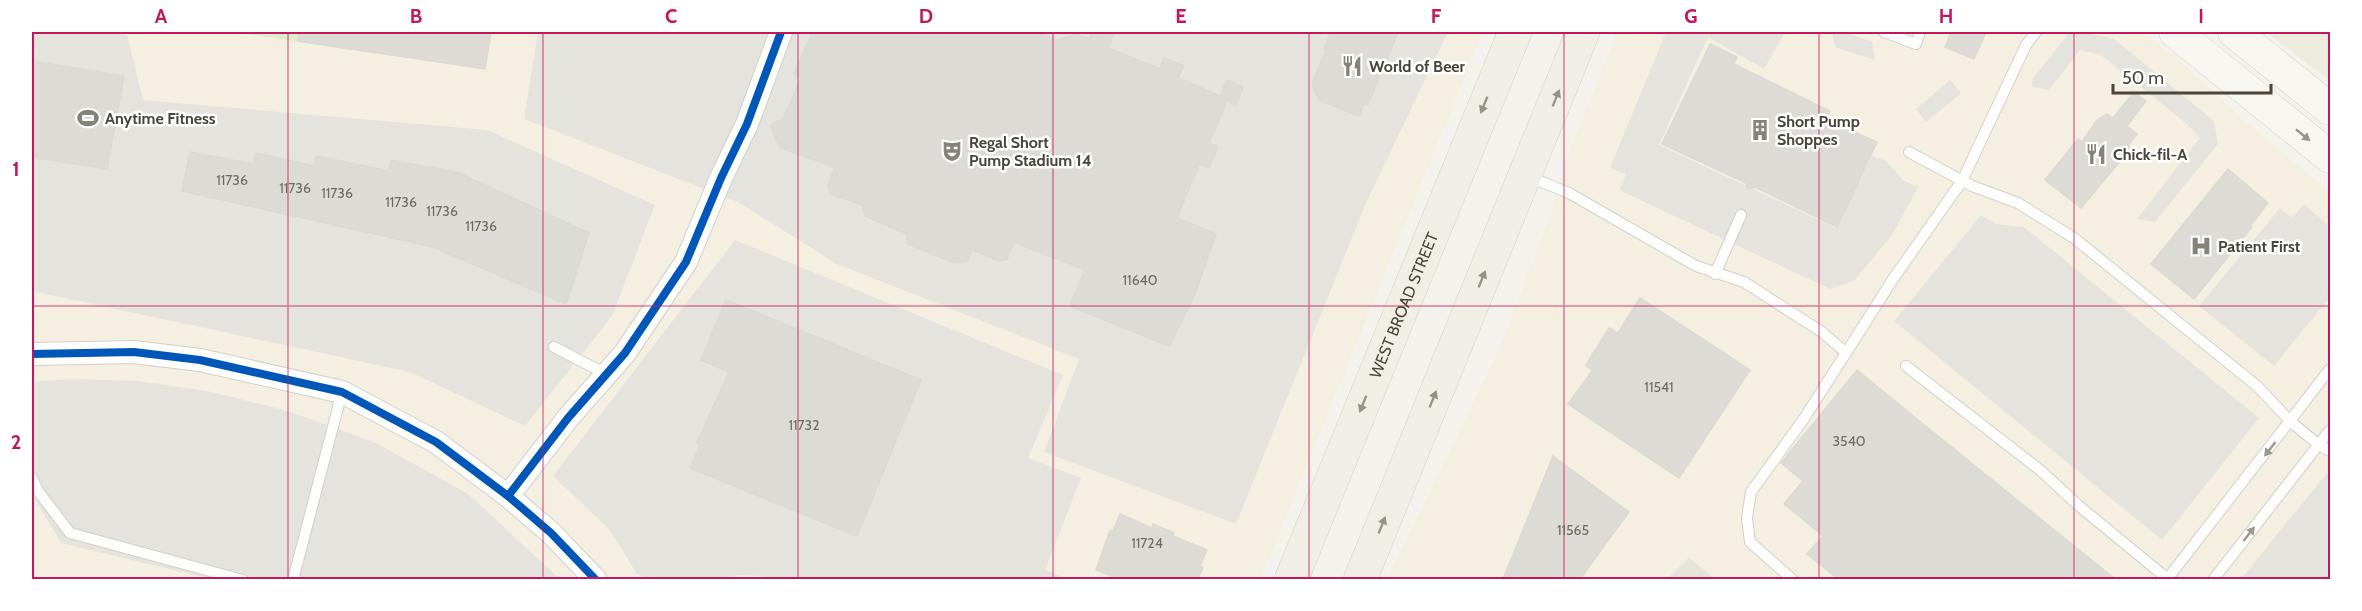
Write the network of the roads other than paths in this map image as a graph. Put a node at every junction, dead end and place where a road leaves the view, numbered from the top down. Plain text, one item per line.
1 (781, 32) edge
2 (1515, 32) edge
3 (1583, 32) edge
4 (1884, 32) edge
5 (1920, 32) edge
6 (2036, 32) edge
7 (2175, 32) edge
8 (2234, 32) edge
9 (2331, 109) edge
10 (1909, 152) dead end
11 (2331, 157) edge
12 (1524, 175) junction
13 (1962, 181) junction
14 (1741, 215) dead end
15 (1715, 274) junction
16 (554, 347) dead end
17 (1846, 353) junction
18 (32, 354) edge
19 (1906, 366) dead end
20 (2331, 369) edge
21 (606, 374) junction
22 (342, 392) junction
23 (2291, 422) junction
24 (2331, 429) edge
25 (2319, 445) junction
26 (2331, 451) edge
27 (32, 478) edge
28 (508, 496) junction
29 (243, 579) edge
30 (293, 579) edge
31 (596, 579) edge
32 (1291, 579) edge
33 (1360, 579) edge
34 (1793, 579) edge
35 (2169, 579) edge
36 (2213, 579) edge

1 - 21 street
2 -> 32 main road, WEST BROAD STREET
12 -> 3 main road
4 - 5 lane
6 - 13 lane
7 -> 11 main road
8 - 9 main road
10 - 13 lane
12 - 15 lane
33 -> 12 main road
13 - 17 lane
13 - 23 lane
14 - 15 lane
15 - 17 lane
16 - 21 lane
17 - 34 lane
18 - 22 street
19 - 35 lane
20 - 23 lane
21 - 28 street
22 - 28 street
22 - 30 lane
23 - 25 lane
23 -> 35 lane
24 - 25 lane
25 - 26 lane
36 -> 25 lane
27 - 29 lane
28 - 31 street

